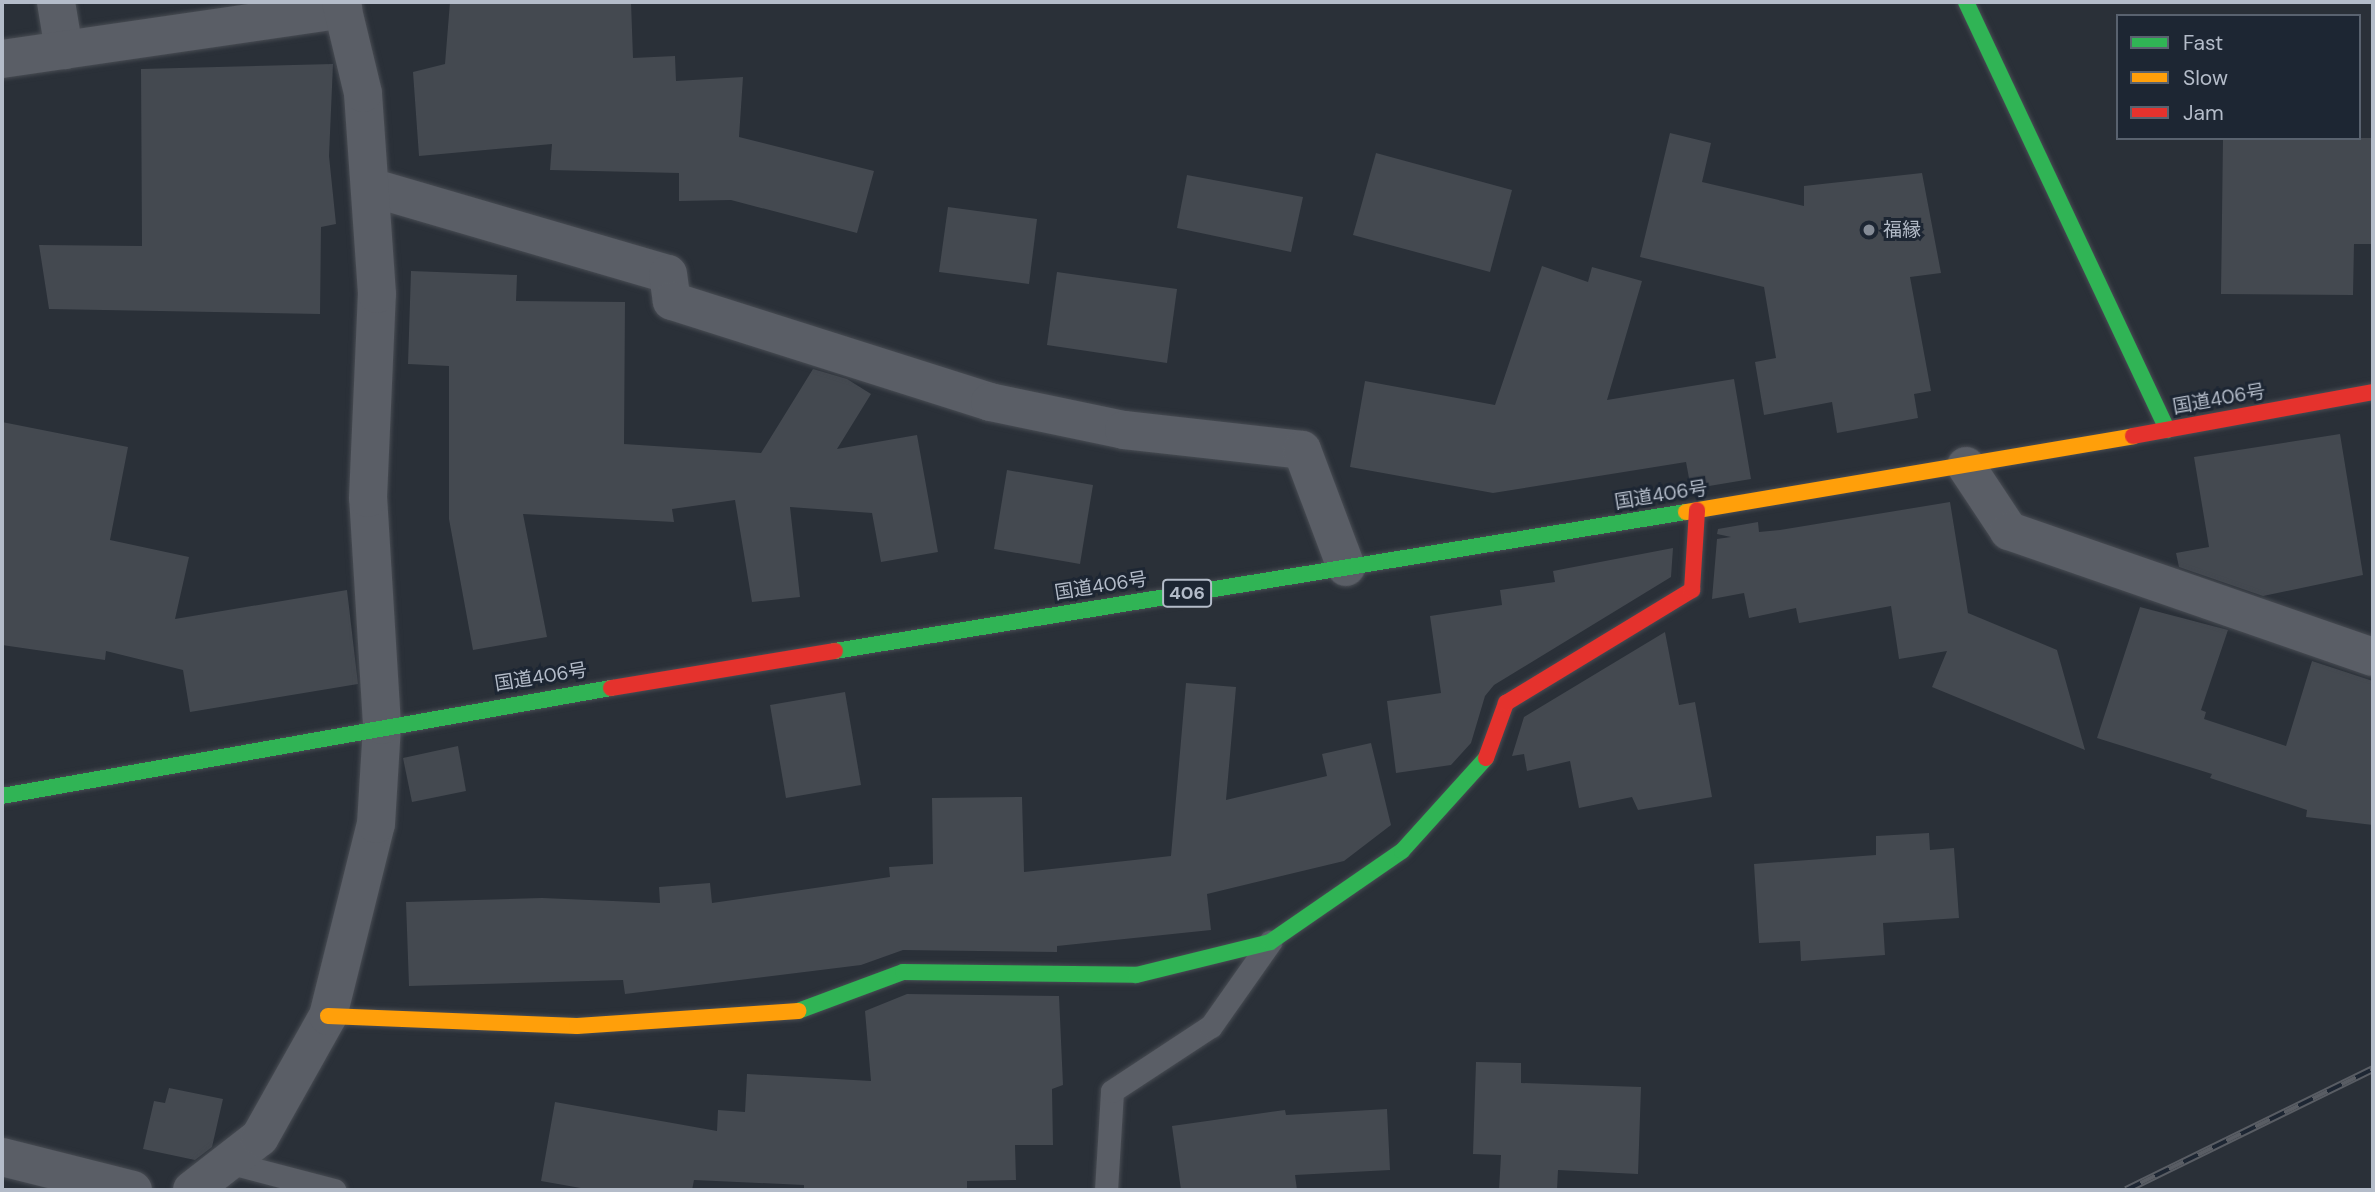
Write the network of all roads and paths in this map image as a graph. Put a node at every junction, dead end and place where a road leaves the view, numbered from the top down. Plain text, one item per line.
1 (56, 2) edge
2 (1966, 2) edge
3 (342, 5) edge
4 (64, 50) junction
5 (2, 59) edge
6 (370, 187) junction
7 (2373, 392) edge
8 (2167, 430) junction
9 (1966, 466) junction
10 (1697, 510) junction
11 (1346, 567) junction
12 (2373, 657) edge
13 (382, 725) junction
14 (2, 796) edge
15 (1270, 942) junction
16 (328, 1016) junction
17 (2, 1157) edge
18 (227, 1163) junction
19 (133, 1190) edge
20 (192, 1190) edge
21 (334, 1190) edge
22 (1106, 1190) edge

1 - 4 street
2 - 8 main road
3 - 4 street
3 - 6 street
4 - 5 street
6 - 11 street
6 - 13 street
7 - 8 main road, 国道406号 / 406
8 - 9 main road, 国道406号 / 406
9 - 10 main road, 国道406号 / 406
9 - 12 street
10 - 11 main road, 国道406号 / 406
10 - 15 main road
11 - 13 main road, 国道406号 / 406
13 - 14 main road, 国道406号 / 406
13 - 16 street
15 - 16 main road
15 - 22 lane
16 - 18 street
17 - 19 street
18 - 20 street
18 - 21 lane

